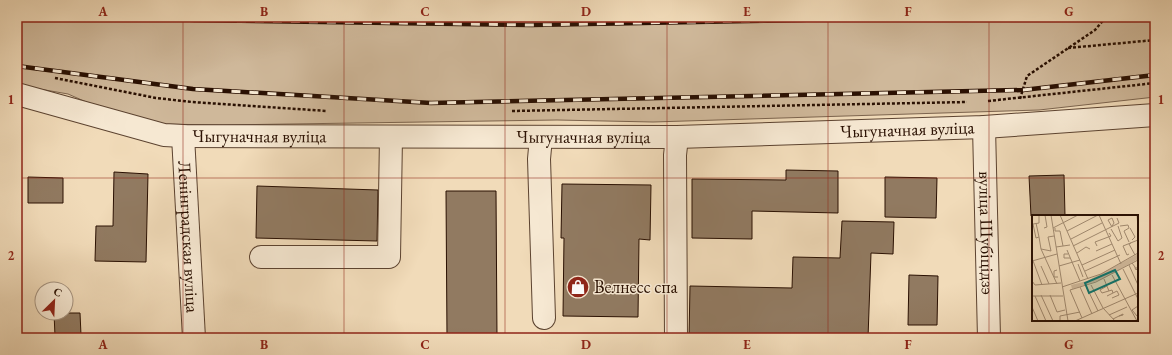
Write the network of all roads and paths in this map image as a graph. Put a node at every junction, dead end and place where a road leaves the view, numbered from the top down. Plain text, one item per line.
1 (1106, 17) edge
2 (1155, 40) edge
3 (1068, 48) junction
4 (48, 77) dead end
5 (1155, 83) edge
6 (17, 94) edge
7 (1020, 98) junction
8 (984, 101) dead end
9 (968, 102) dead end
10 (335, 111) dead end
11 (509, 111) dead end
12 (1155, 115) edge
13 (1014, 125) junction
14 (984, 127) junction
15 (183, 136) junction
16 (391, 137) junction
17 (541, 137) junction
18 (677, 137) junction
19 (261, 257) dead end
20 (544, 318) dead end
21 (194, 338) edge
22 (676, 338) edge
23 (989, 338) edge

1 - 3 path
2 - 3 path
3 - 7 path
4 - 10 path
5 - 7 path
6 - 15 street, Чыгуначная вуліца
7 - 8 path
7 - 13 path
9 - 11 path
12 - 13 street, Чыгуначная вуліца
13 - 14 street, Чыгуначная вуліца
14 - 18 street, Чыгуначная вуліца
14 - 23 street, вуліца Шубіцідзэ
15 - 16 street, Чыгуначная вуліца
15 - 21 street, Ленінградская вуліца
16 - 17 street, Чыгуначная вуліца
16 - 19 street
17 - 18 street, Чыгуначная вуліца
17 - 20 street
18 - 22 street

